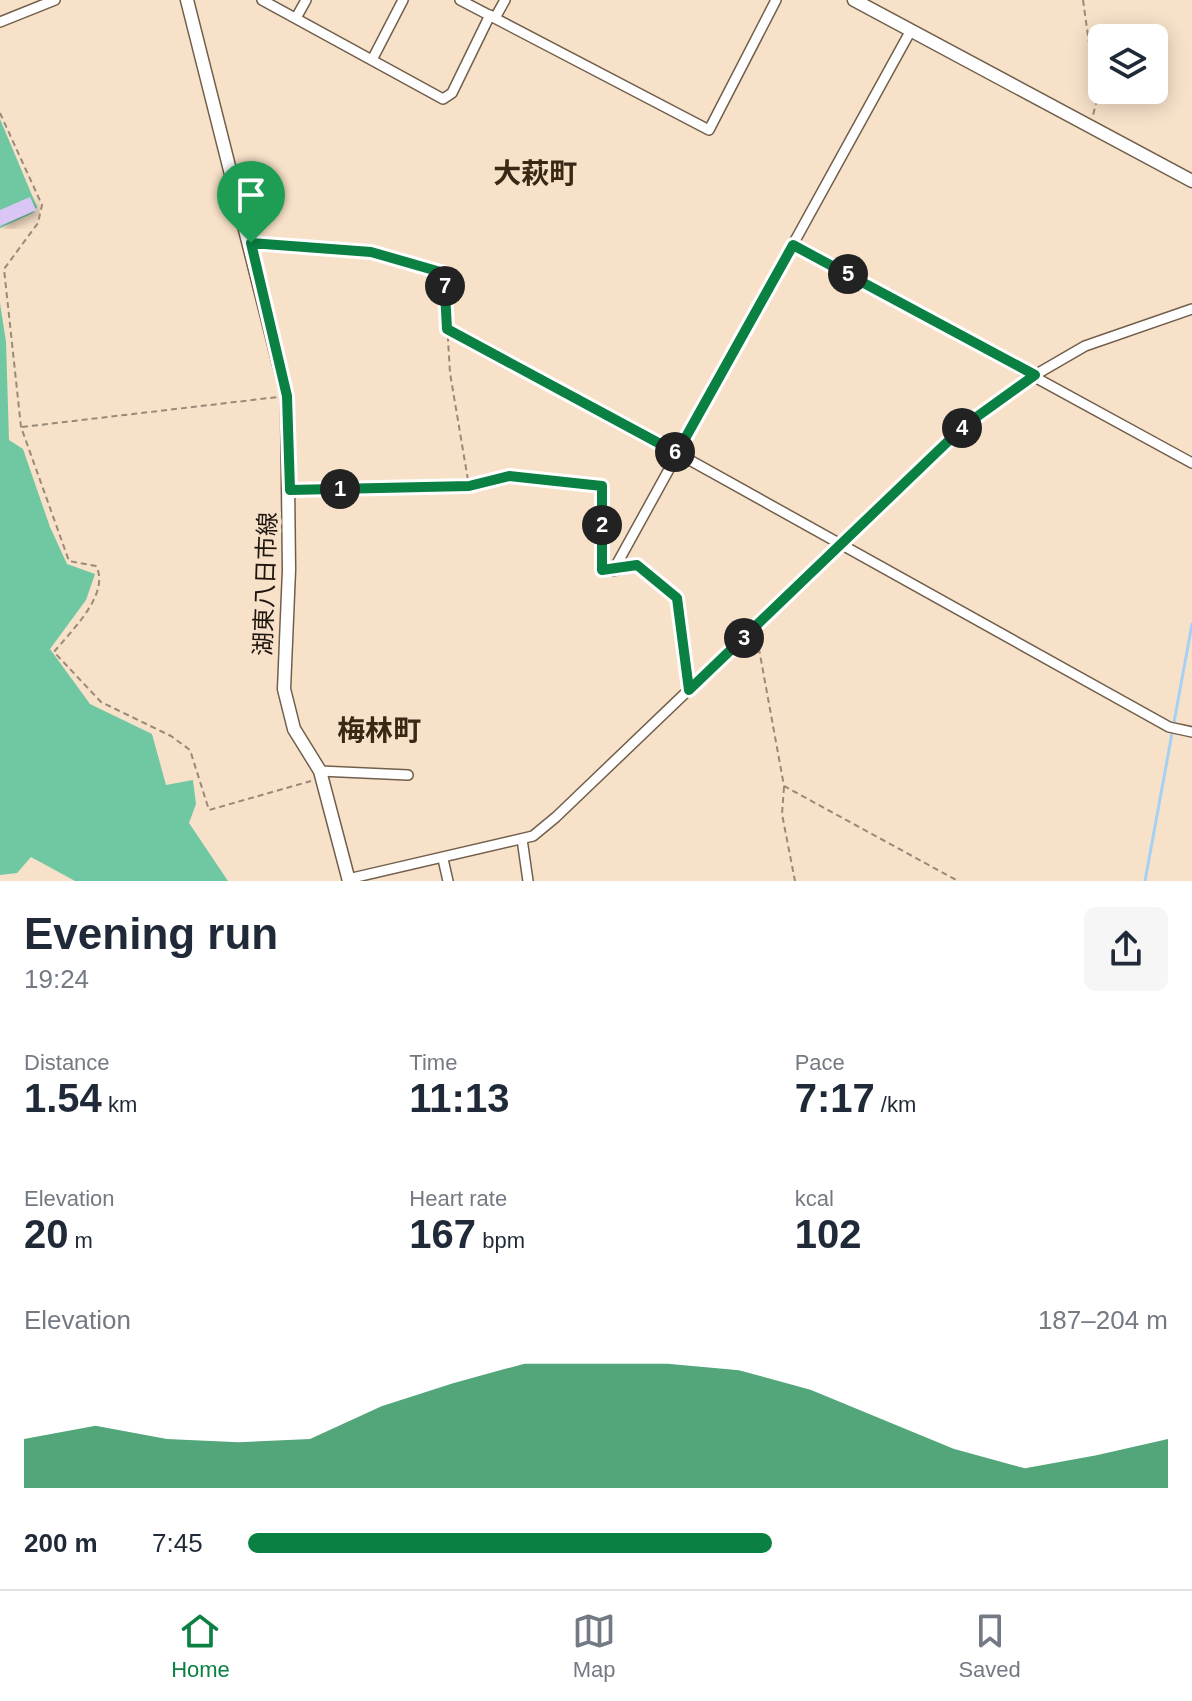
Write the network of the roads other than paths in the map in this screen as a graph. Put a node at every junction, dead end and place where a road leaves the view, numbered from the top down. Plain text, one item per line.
1 (55, 0) edge
2 (187, 0) edge
3 (262, 0) edge
4 (306, 0) edge
5 (403, 0) edge
6 (460, 0) edge
7 (505, 0) edge
8 (776, 0) edge
9 (854, 0) edge
10 (493, 16) junction
11 (296, 18) junction
12 (0, 22) edge
13 (910, 32) junction
14 (372, 60) junction
15 (1192, 181) edge
16 (793, 245) junction
17 (1192, 309) edge
18 (1035, 375) junction
19 (677, 453) junction
20 (1192, 463) edge
21 (842, 543) junction
22 (689, 690) junction
23 (1192, 732) edge
24 (321, 774) junction
25 (408, 775) dead end
26 (522, 839) junction
27 (443, 859) junction
28 (398, 868) junction
29 (348, 880) edge
30 (403, 881) edge
31 (448, 881) edge
32 (528, 881) edge

1 - 12 street
2 - 24 main road, 湖東八日市線
3 - 11 street
4 - 11 street
5 - 14 street
6 - 10 street
7 - 10 street
8 - 10 street
9 - 13 main road
10 - 14 street
11 - 14 street
13 - 15 main road
13 - 16 street
16 - 18 street
16 - 19 street
17 - 18 street
18 - 20 street
18 - 21 street
19 - 21 street
19 - 22 street
21 - 22 street
21 - 23 street
22 - 26 street
24 - 25 street
24 - 29 main road, 湖東八日市線
26 - 27 street
26 - 32 street
27 - 28 street
27 - 31 street
28 - 29 street
28 - 30 street

